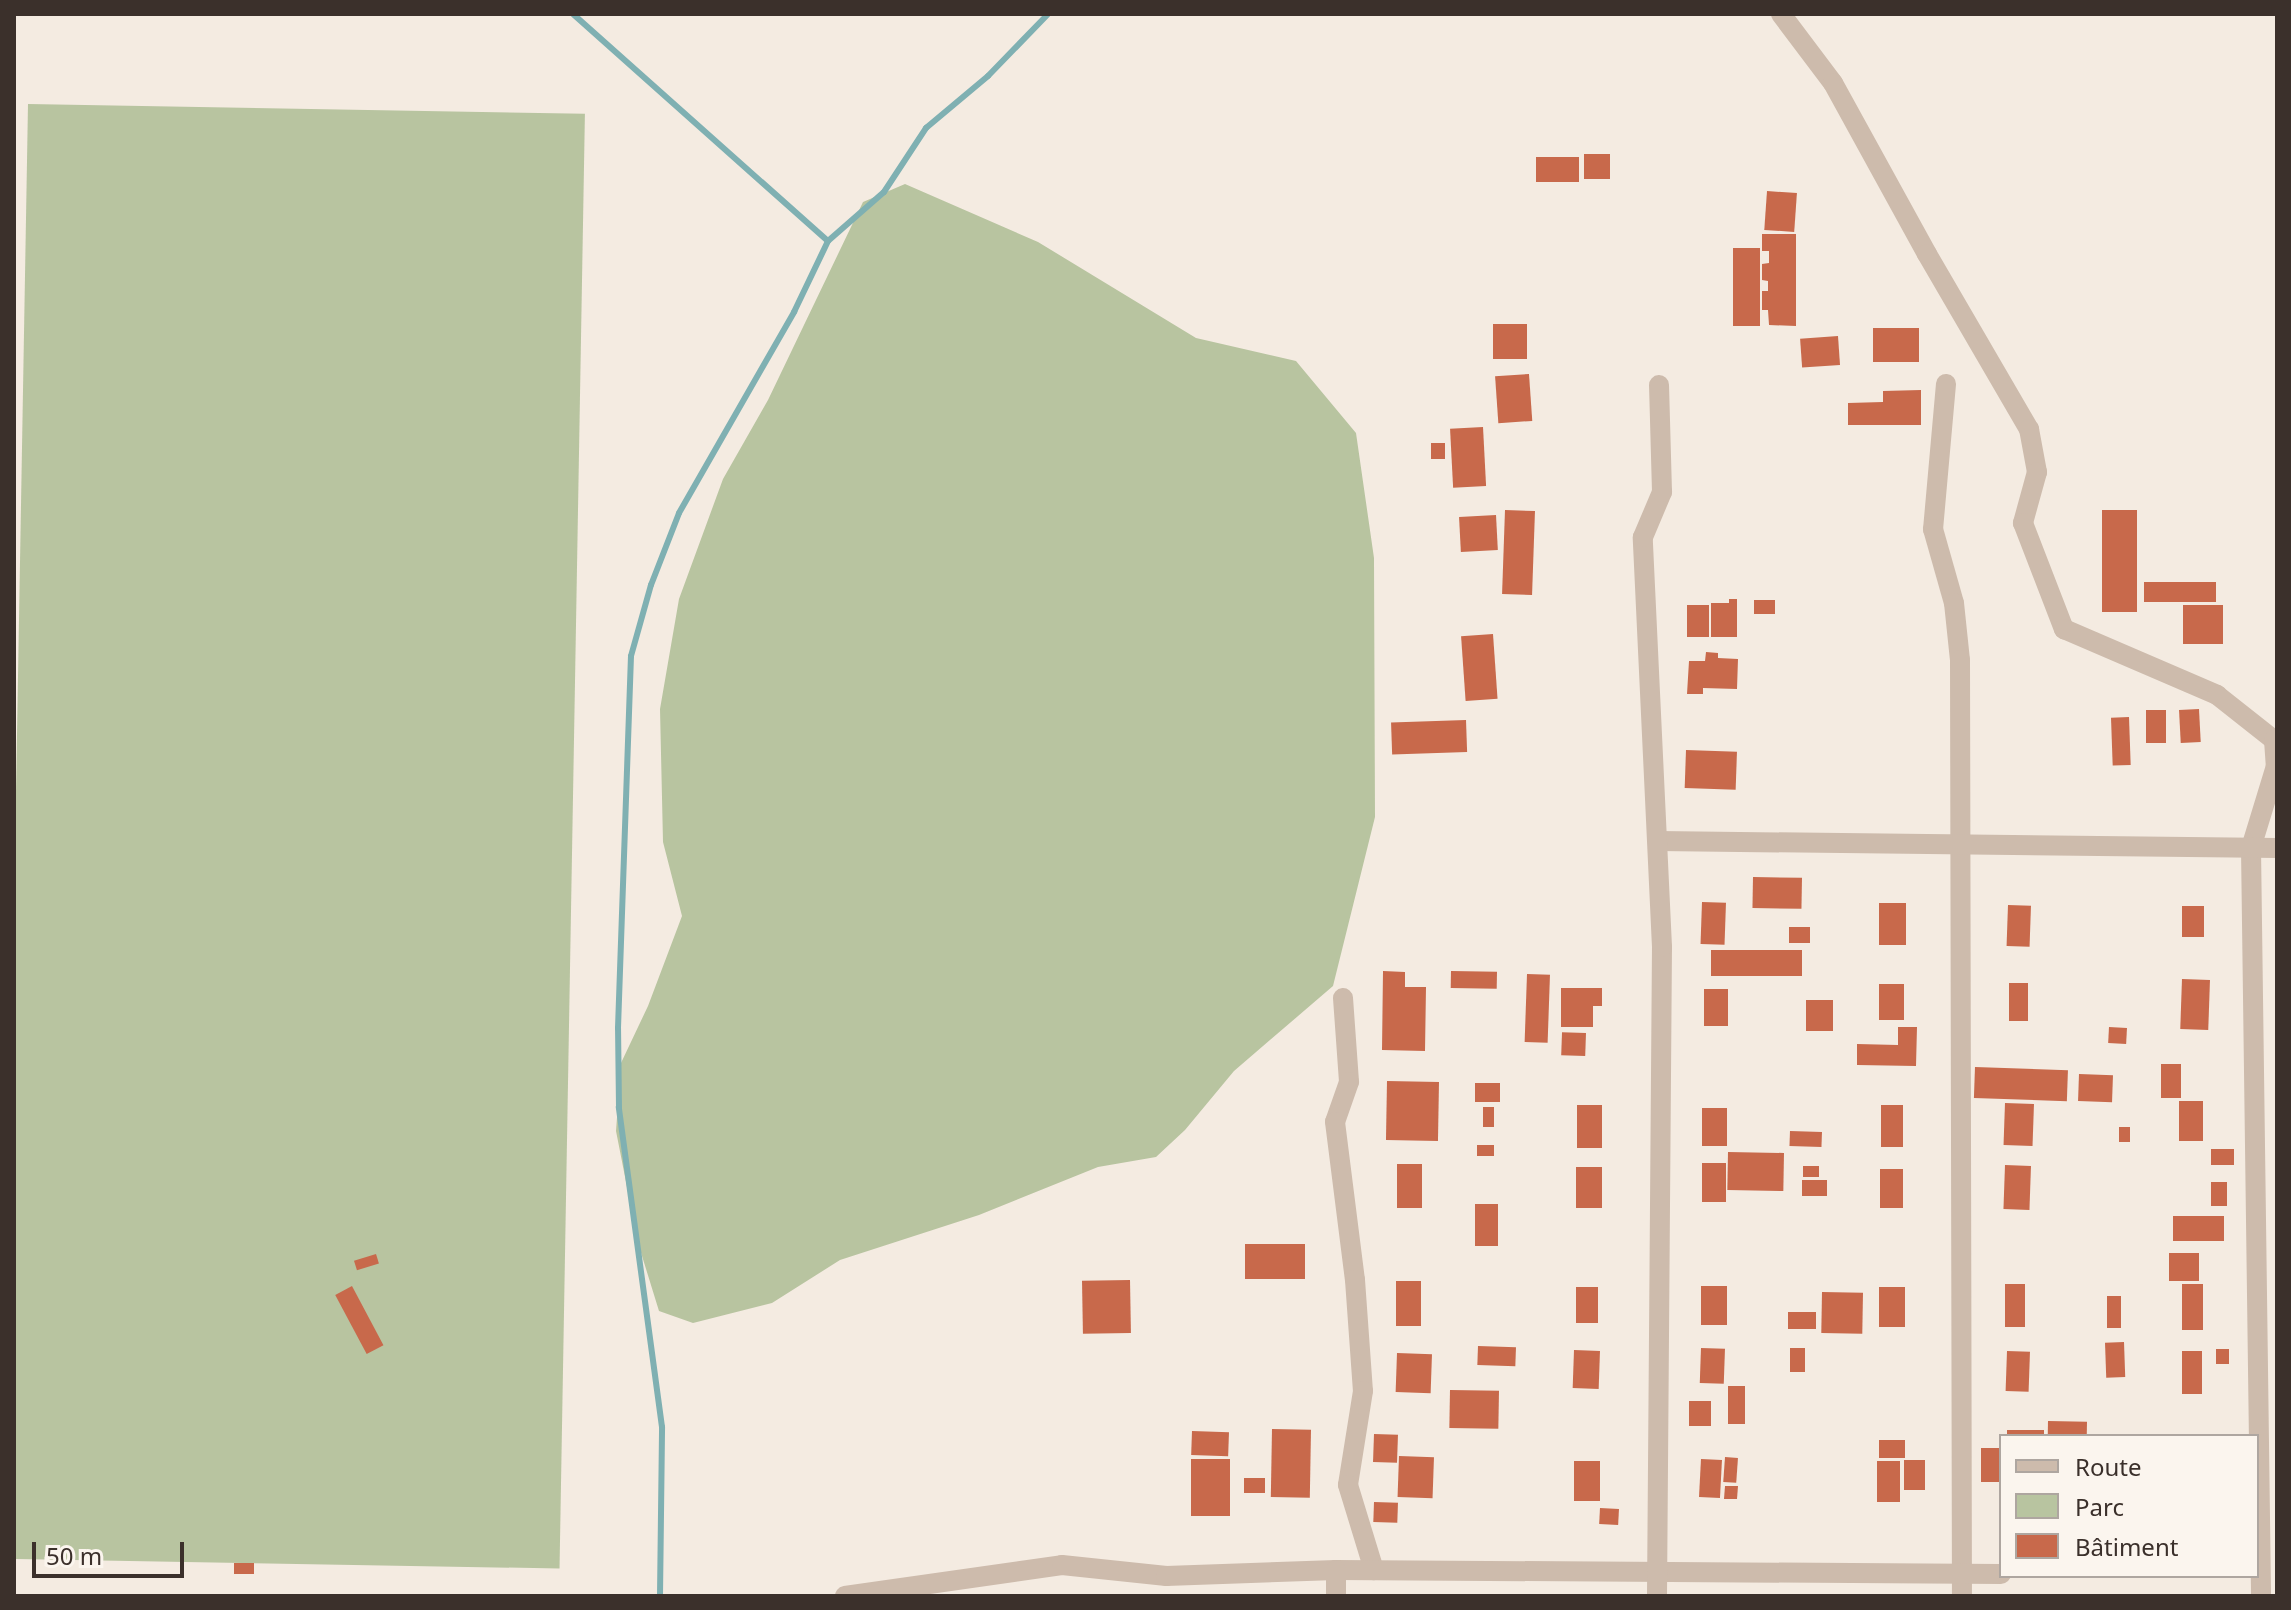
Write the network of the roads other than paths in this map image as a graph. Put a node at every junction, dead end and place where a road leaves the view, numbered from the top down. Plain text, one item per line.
1 (1781, 14) edge
2 (1946, 384) dead end
3 (1659, 385) dead end
4 (1658, 841) junction
5 (1961, 844) junction
6 (2251, 848) junction
7 (2277, 848) edge
8 (1343, 998) dead end
9 (1336, 1570) junction
10 (1374, 1570) junction
11 (1657, 1572) junction
12 (1962, 1574) junction
13 (1999, 1574) edge
14 (2264, 1581) edge
15 (845, 1596) edge
16 (1336, 1596) edge
17 (1657, 1596) edge
18 (1962, 1596) edge

1 - 6 street
2 - 5 street
3 - 4 street
4 - 5 street
4 - 11 street
5 - 6 street
5 - 12 street
6 - 7 street
6 - 14 street
8 - 10 street
9 - 10 street
9 - 15 street
9 - 16 street
10 - 11 street
11 - 12 street
11 - 17 street
12 - 13 street
12 - 18 street

